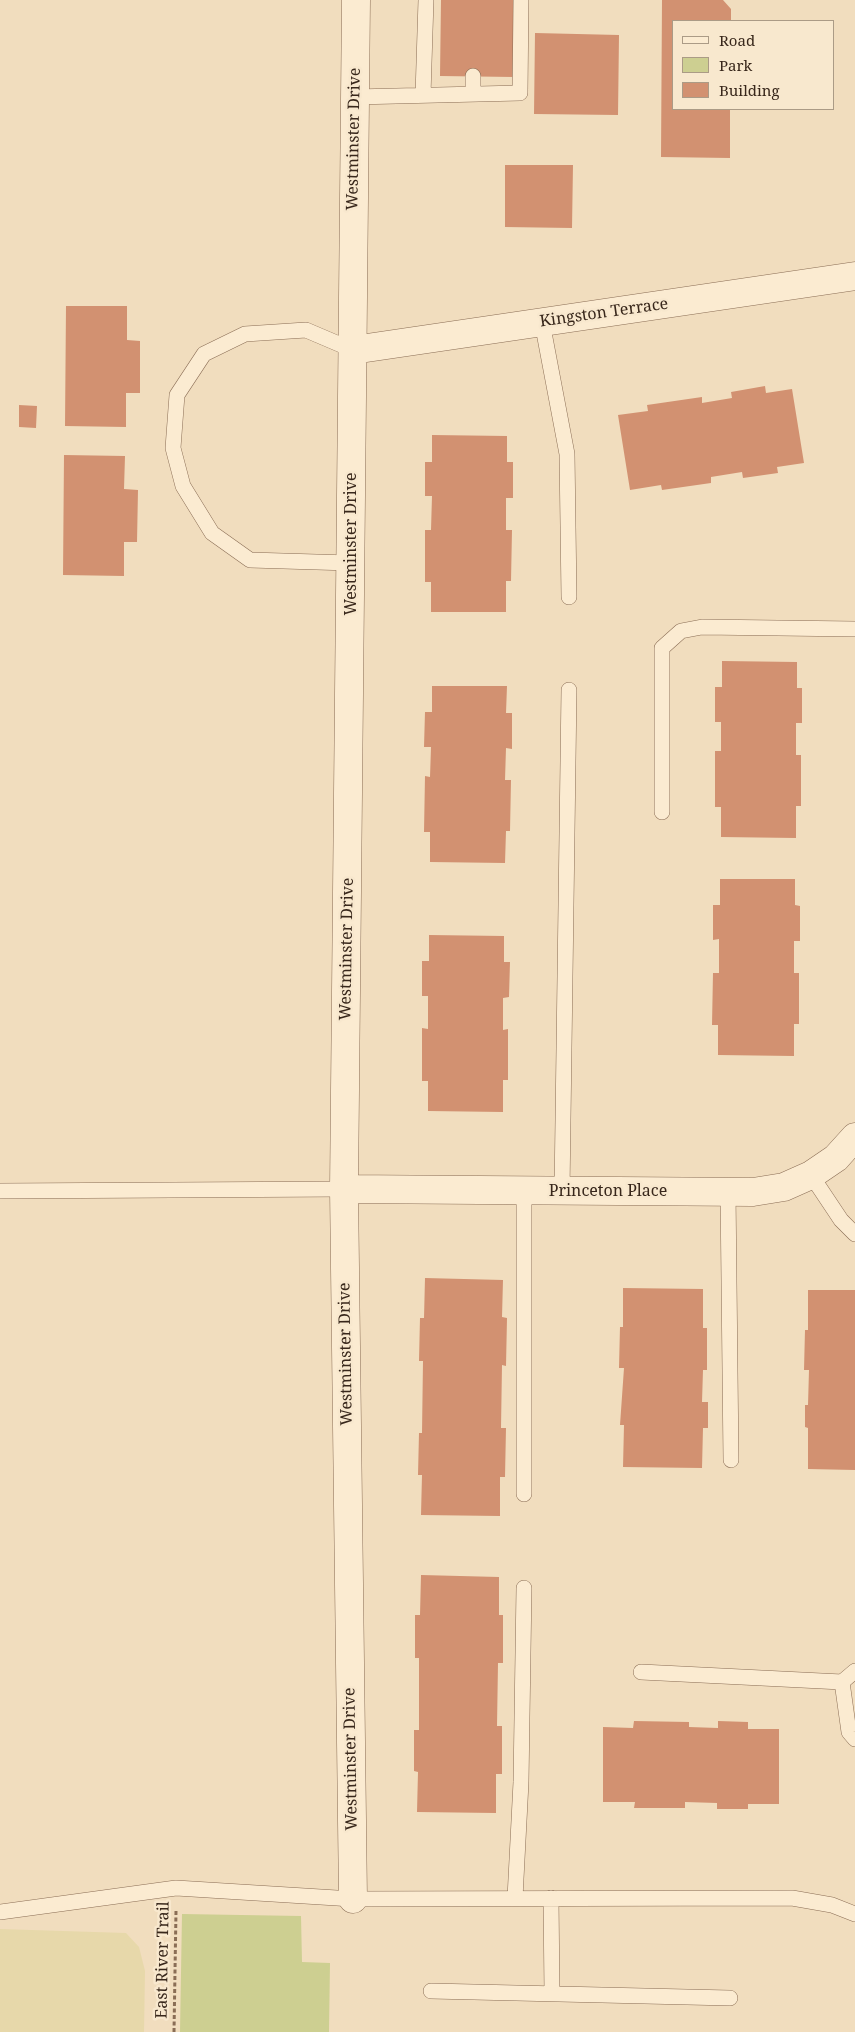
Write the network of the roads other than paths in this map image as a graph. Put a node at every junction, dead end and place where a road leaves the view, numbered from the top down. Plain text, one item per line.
1 (356, 0) edge
2 (426, 0) edge
3 (521, 0) edge
4 (473, 76) dead end
5 (473, 94) junction
6 (423, 95) junction
7 (355, 97) junction
8 (855, 276) edge
9 (542, 322) junction
10 (353, 350) junction
11 (350, 563) junction
12 (569, 598) dead end
13 (855, 629) edge
14 (569, 690) dead end
15 (662, 812) dead end
16 (855, 1137) edge
17 (811, 1175) junction
18 (344, 1189) junction
19 (0, 1191) edge
20 (524, 1191) junction
21 (562, 1191) junction
22 (728, 1192) junction
23 (855, 1234) edge
24 (731, 1460) dead end
25 (524, 1494) dead end
26 (524, 1588) dead end
27 (855, 1671) edge
28 (641, 1672) dead end
29 (842, 1682) junction
30 (855, 1739) edge
31 (515, 1898) junction
32 (551, 1898) junction
33 (353, 1899) junction
34 (0, 1912) edge
35 (855, 1914) edge
36 (431, 1991) dead end
37 (552, 1994) junction
38 (730, 1998) dead end

1 - 7 street, Westminster Drive
2 - 6 lane
3 - 5 lane
4 - 5 lane
5 - 6 lane
6 - 7 lane
7 - 10 street, Westminster Drive
8 - 9 street, Kingston Terrace
9 - 10 street, Kingston Terrace
9 - 12 lane
10 - 11 street, Westminster Drive
10 - 11 lane
11 - 18 street, Westminster Drive
13 - 15 lane
14 - 21 lane
16 - 17 street, Princeton Place
17 - 22 street, Princeton Place
17 - 23 lane
18 - 19 lane
18 - 20 street, Princeton Place
18 - 33 street, Westminster Drive
20 - 21 street, Princeton Place
20 - 25 lane
21 - 22 street, Princeton Place
22 - 24 lane
26 - 31 lane
27 - 29 lane
28 - 29 lane
29 - 30 lane
31 - 32 lane
31 - 33 lane
32 - 35 lane
32 - 37 lane
33 - 34 lane
36 - 37 lane
37 - 38 lane

